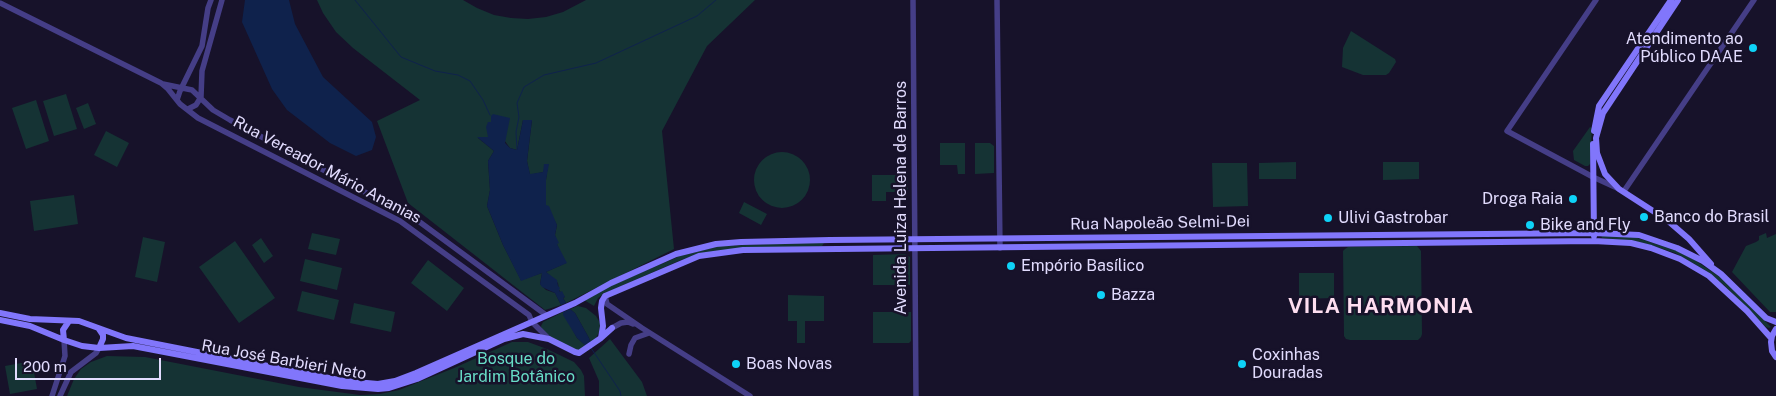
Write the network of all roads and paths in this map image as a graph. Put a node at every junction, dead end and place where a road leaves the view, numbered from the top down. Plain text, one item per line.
1 (211, 0) edge
2 (222, 0) edge
3 (913, 0) edge
4 (996, 0) edge
5 (1596, 0) edge
6 (1670, 0) edge
7 (1678, 0) edge
8 (1754, 0) edge
9 (0, 3) edge
10 (161, 83) junction
11 (182, 88) junction
12 (201, 97) junction
13 (177, 100) junction
14 (188, 109) junction
15 (1593, 177) junction
16 (1622, 190) junction
17 (1594, 233) junction
18 (999, 238) junction
19 (915, 239) junction
20 (1594, 241) junction
21 (915, 248) junction
22 (1000, 248) junction
23 (1721, 274) junction
24 (605, 296) junction
25 (0, 313) edge
26 (546, 315) junction
27 (0, 320) edge
28 (69, 321) junction
29 (532, 322) junction
30 (1776, 322) edge
31 (99, 328) junction
32 (612, 328) joint
33 (642, 328) junction
34 (1776, 328) edge
35 (649, 333) junction
36 (1771, 338) junction
37 (549, 339) junction
38 (64, 340) junction
39 (599, 340) junction
40 (99, 348) junction
41 (629, 354) dead end
42 (1776, 358) edge
43 (52, 396) edge
44 (60, 396) edge
45 (750, 396) edge
46 (916, 396) edge

1 - 11 street
2 - 12 street
3 - 19 street, Avenida Luiza Helena de Barros
4 - 18 street
5 - 15 street
6 - 15 main road
7 - 16 main road
8 - 16 street
9 - 10 street, Rua Vereador Mário Ananias
10 - 11 street, Rua Vereador Mário Ananias
10 - 13 street, Rua Vereador Mário Ananias
11 - 12 street
11 - 13 street
12 - 14 street
12 - 26 street, Rua Vereador Mário Ananias
13 - 14 street, Rua Vereador Mário Ananias
14 - 29 street, Rua Vereador Mário Ananias
15 - 16 street
15 - 17 main road
16 - 23 main road
17 - 18 main road, Rua Napoleão Selmi-Dei
17 - 20 main road
17 - 23 main road, Rua Napoleão Selmi-Dei
18 - 19 main road, Rua Napoleão Selmi-Dei
18 - 22 street
19 - 21 street, Avenida Luiza Helena de Barros
19 - 26 main road, Rua Napoleão Selmi-Dei
20 - 22 main road, Rua Napoleão Selmi-Dei
20 - 36 main road, Rua Napoleão Selmi-Dei
21 - 22 main road, Rua Napoleão Selmi-Dei
21 - 24 main road, Rua Napoleão Selmi-Dei
21 - 46 street, Avenida Luiza Helena de Barros
23 - 30 main road, Rua Napoleão Selmi-Dei
24 - 33 street
24 - 39 main road
25 - 28 main road
26 - 29 main road, Rua Napoleão Selmi-Dei
27 - 38 main road
28 - 31 main road, Rua José Barbieri Neto
28 - 38 main road
29 - 31 main road, Rua José Barbieri Neto
29 - 37 street, Rua Vereador Mário Ananias
31 - 40 main road
32 - 33 street
32 - 39 main road, Rua José Barbieri Neto
33 - 35 street
34 - 36 main road
35 - 41 street
35 - 45 street
36 - 42 main road
37 - 39 main road, Rua José Barbieri Neto
37 - 40 main road, Rua José Barbieri Neto
38 - 40 main road, Rua José Barbieri Neto
38 - 43 street
40 - 44 street

